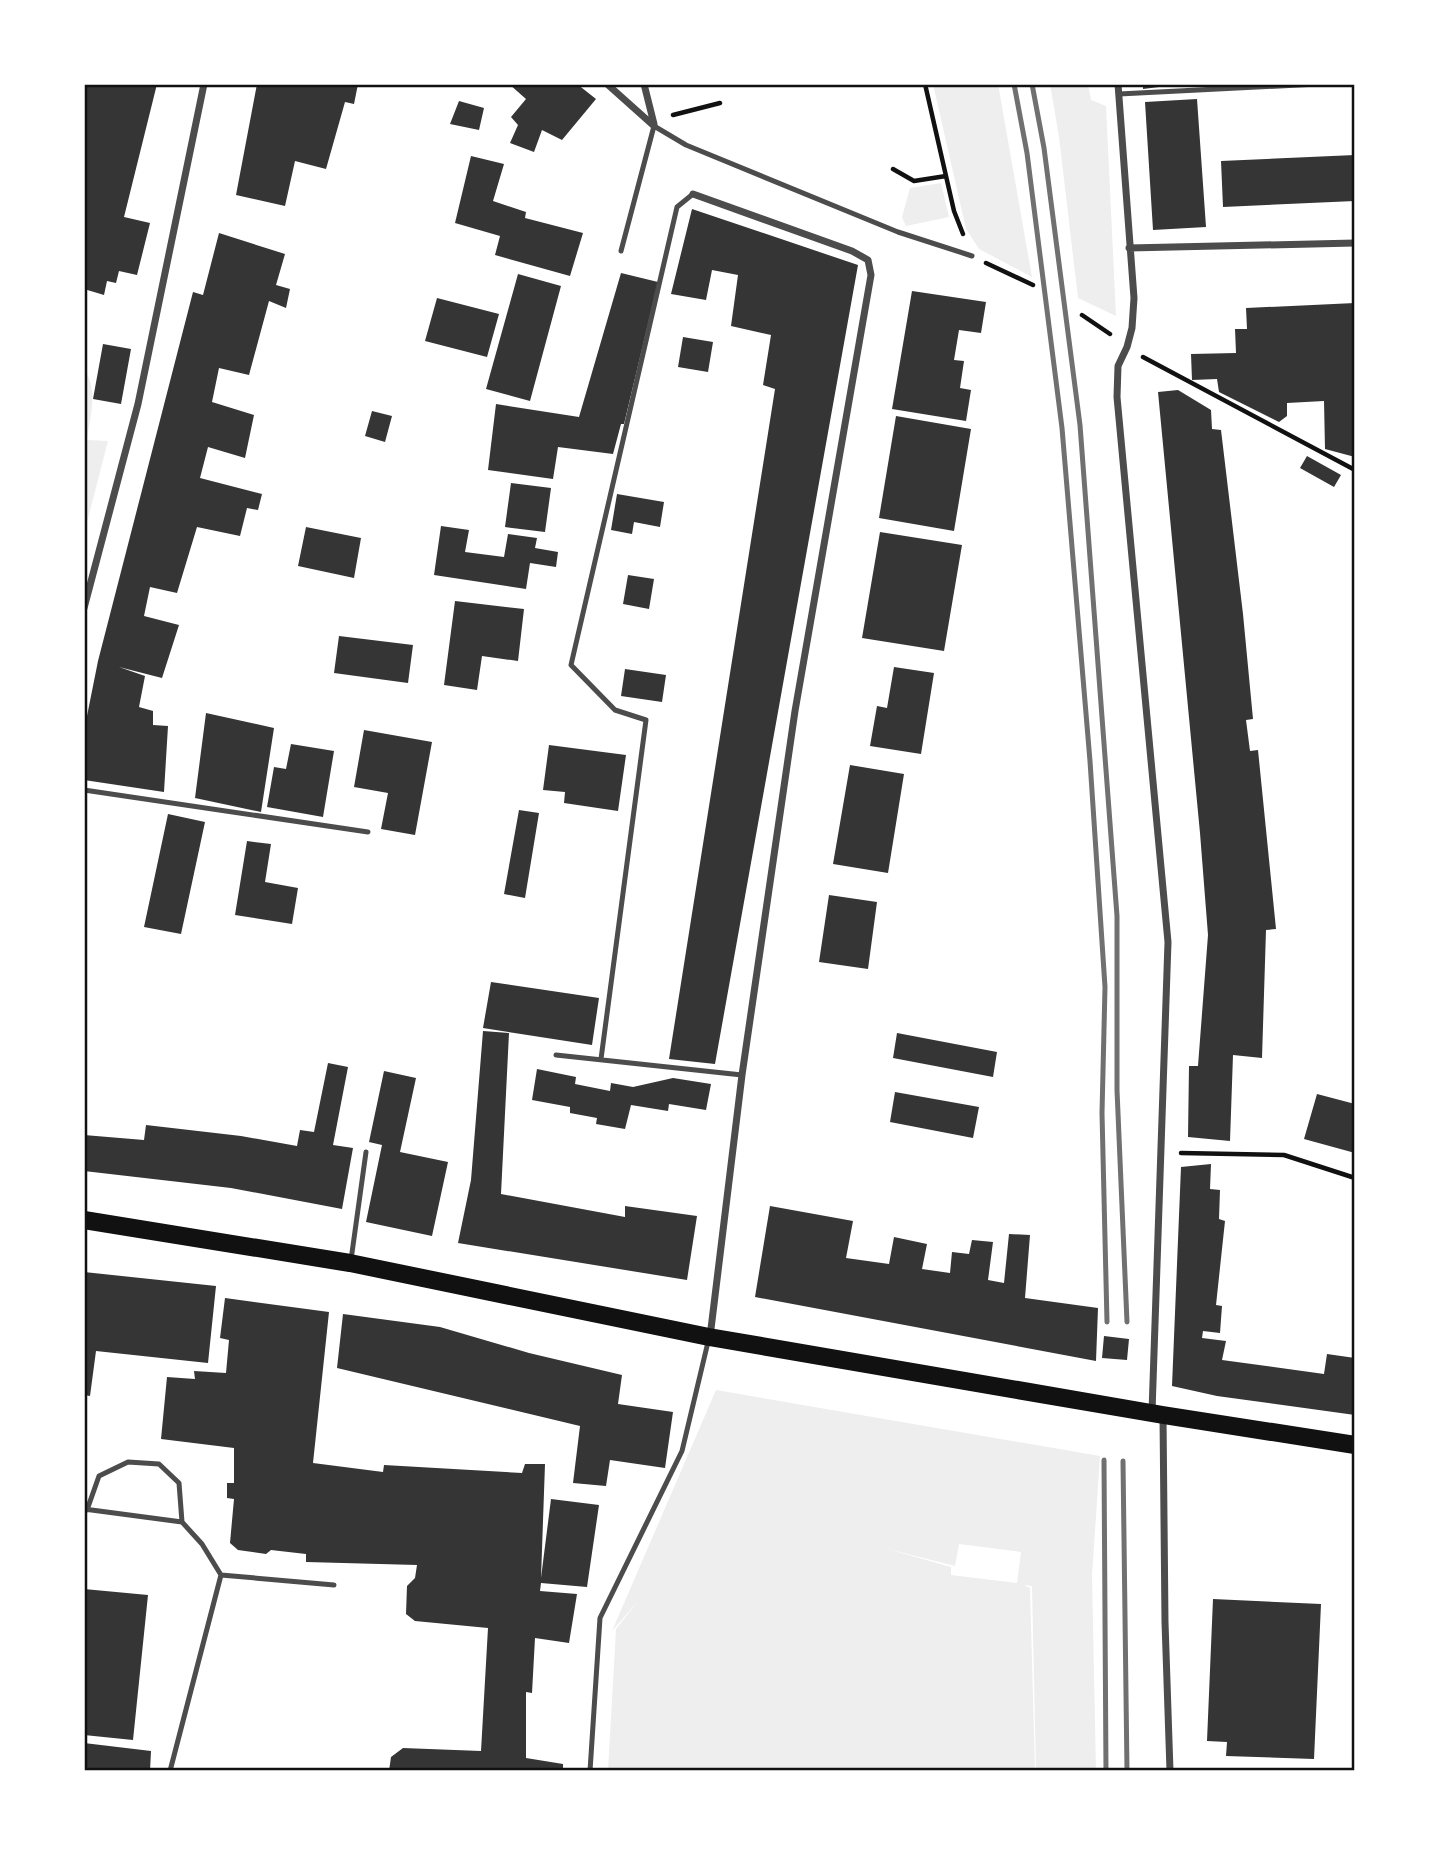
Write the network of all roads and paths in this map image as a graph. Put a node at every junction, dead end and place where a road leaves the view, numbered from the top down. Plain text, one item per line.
1 (204, 84) edge
2 (607, 84) edge
3 (645, 84) edge
4 (925, 84) edge
5 (1118, 84) edge
6 (1318, 84) edge
7 (1253, 86) edge
8 (1119, 94) junction
9 (720, 103) dead end
10 (654, 126) junction
11 (893, 169) dead end
12 (946, 176) junction
13 (693, 194) joint
14 (1355, 243) edge
15 (1129, 248) junction
16 (621, 251) dead end
17 (972, 256) junction
18 (1033, 285) dead end
19 (1082, 315) dead end
20 (1127, 346) junction
21 (1355, 470) edge
22 (84, 608) edge
23 (84, 790) edge
24 (368, 832) dead end
25 (556, 1055) dead end
26 (601, 1059) junction
27 (743, 1075) junction
28 (366, 1152) dead end
29 (1163, 1153) junction
30 (1355, 1178) edge
31 (84, 1220) edge
32 (350, 1263) junction
33 (709, 1337) junction
34 (1157, 1414) junction
35 (1355, 1445) edge
36 (86, 1510) edge
37 (181, 1521) junction
38 (221, 1575) junction
39 (334, 1585) dead end
40 (170, 1771) edge
41 (590, 1771) edge
42 (1170, 1771) edge

1 - 22 street
2 - 10 street
3 - 10 street
4 - 12 path
5 - 8 street
6 - 7 lane
7 - 8 lane
8 - 15 street
9 - 10 path
10 - 16 lane
10 - 17 lane
11 - 12 path
12 - 17 path
13 - 26 lane
13 - 27 street
14 - 15 street
15 - 20 street
17 - 18 path
19 - 20 path
20 - 21 path
20 - 29 street
23 - 24 lane
25 - 26 lane
26 - 27 lane
27 - 33 street
28 - 32 lane
29 - 30 path
29 - 34 street
31 - 32 main road
32 - 33 main road
33 - 34 main road
33 - 41 lane
34 - 35 main road
34 - 42 street
36 - 37 lane
36 - 37 lane
37 - 38 lane
38 - 39 lane
38 - 40 lane

